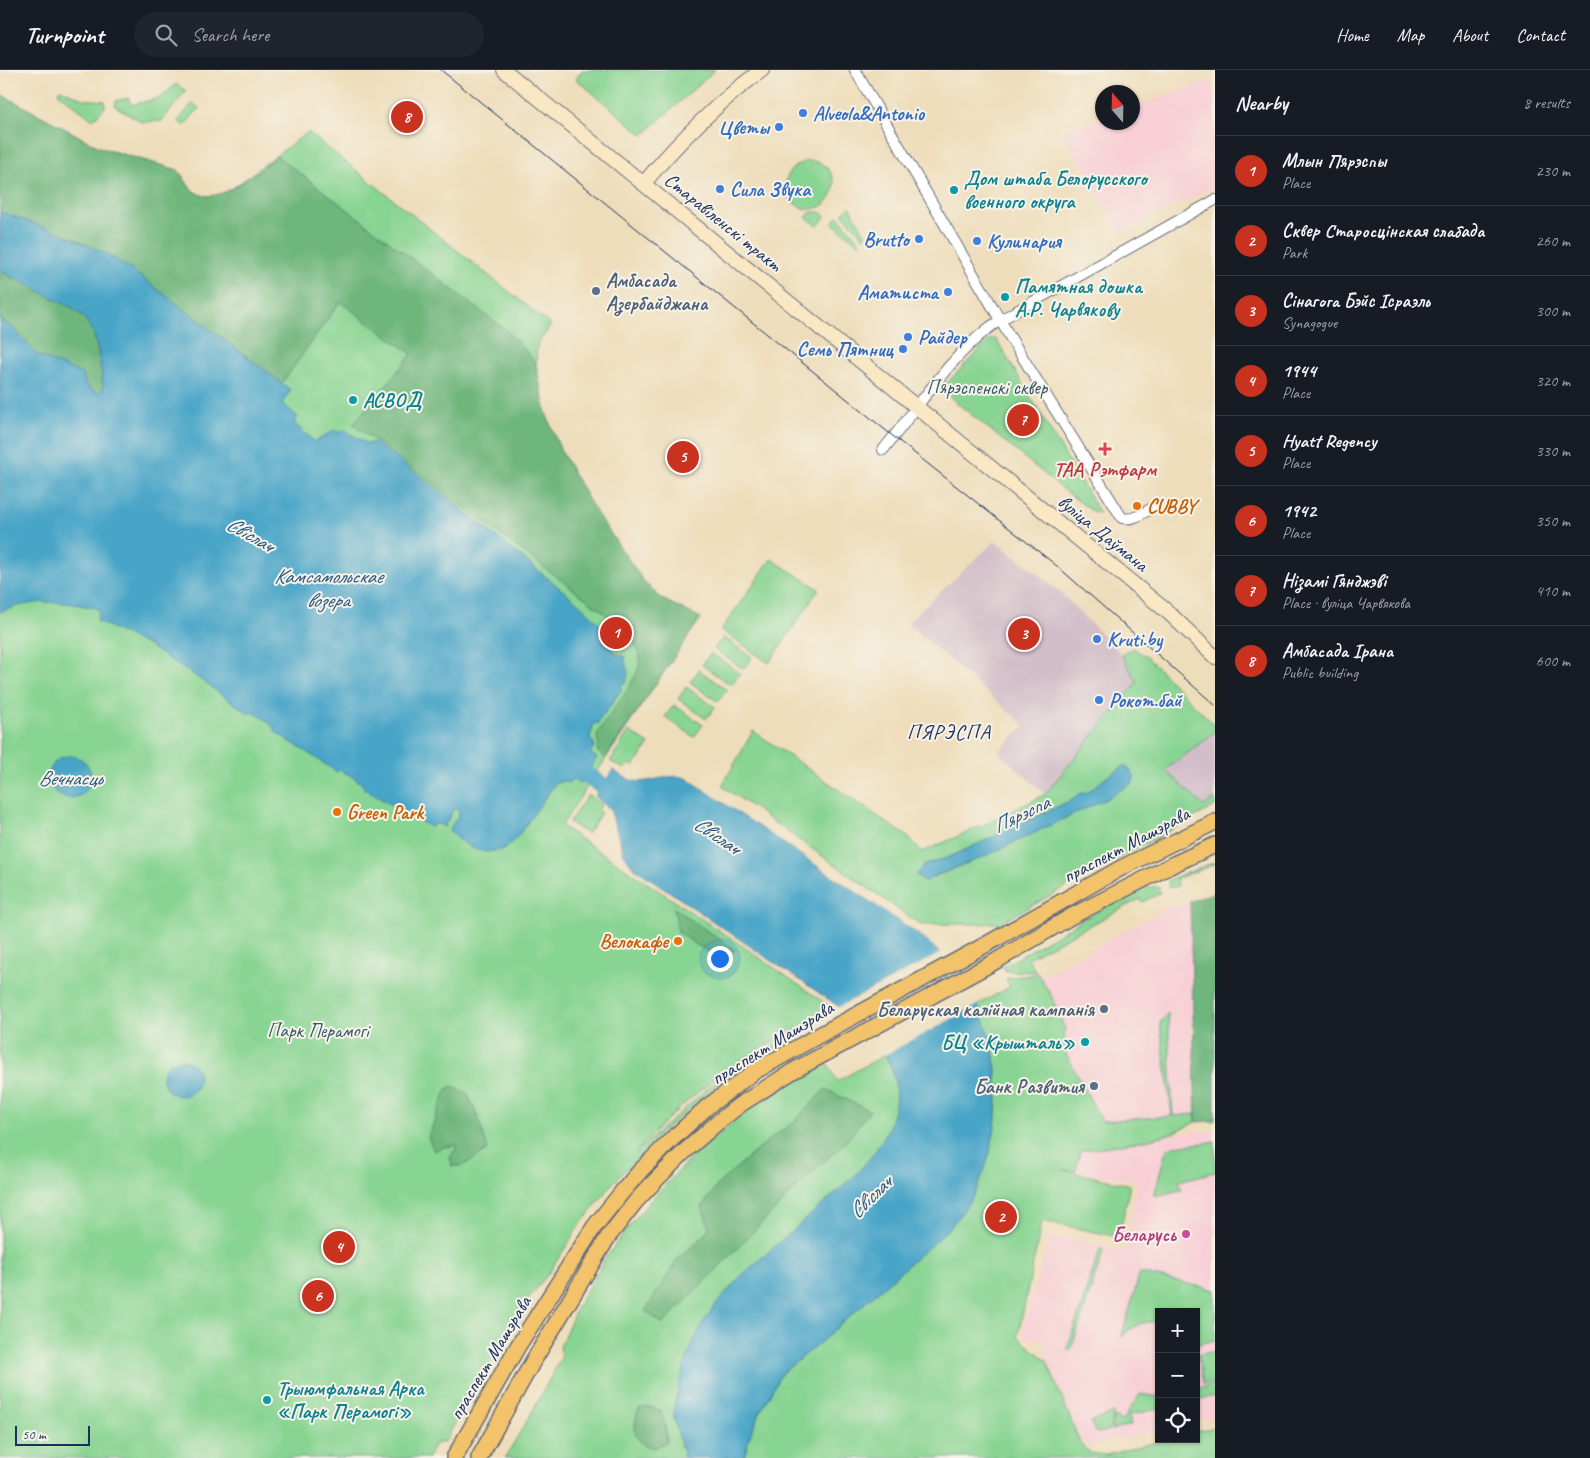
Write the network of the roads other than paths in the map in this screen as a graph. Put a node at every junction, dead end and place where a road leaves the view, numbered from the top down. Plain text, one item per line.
1 (504, 70) edge
2 (762, 70) edge
3 (855, 70) edge
4 (644, 183) junction
5 (1215, 200) edge
6 (1001, 320) junction
7 (917, 406) junction
8 (884, 450) dead end
9 (1154, 506) dead end
10 (1215, 657) edge
11 (1215, 822) edge
12 (1215, 845) edge
13 (1044, 911) junction
14 (1053, 926) junction
15 (518, 1346) junction
16 (532, 1363) junction
17 (454, 1458) edge
18 (479, 1458) edge

1 - 4 main road, Старавіленскі тракт
2 - 4 main road
3 - 6 street
4 - 7 main road, Старавіленскі тракт
5 - 6 street
6 - 7 street
6 - 9 street
7 - 8 street
7 - 10 main road, вуліца Даўмана
11 - 13 main road, праспект Машэрава
12 - 14 main road, праспект Машэрава
13 - 14 main road
13 - 15 main road, праспект Машэрава
14 - 16 main road, праспект Машэрава
15 - 16 main road
15 - 17 main road, праспект Машэрава
16 - 18 main road, праспект Машэрава

